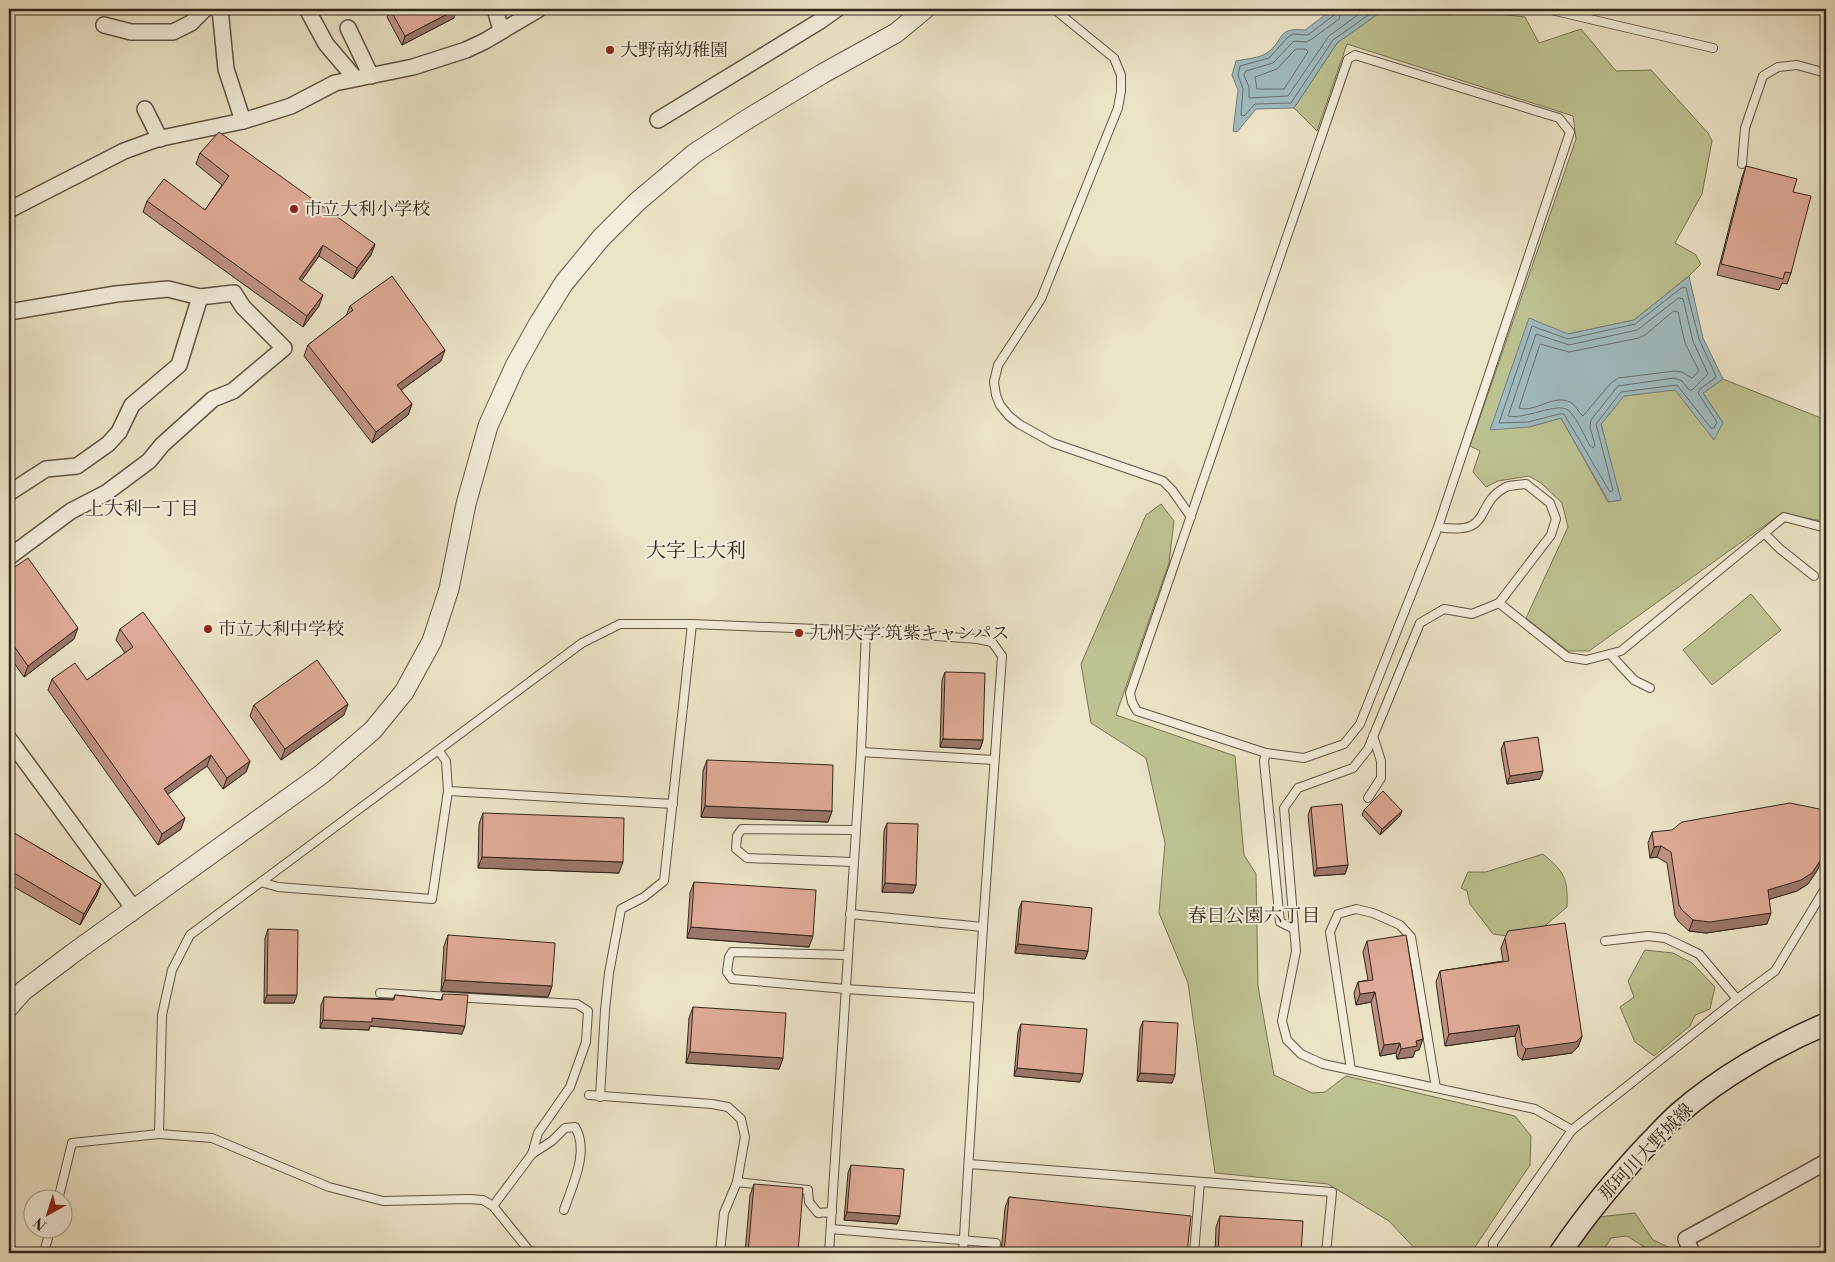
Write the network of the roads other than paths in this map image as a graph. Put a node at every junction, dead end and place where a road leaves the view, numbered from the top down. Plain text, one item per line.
1 (205, 9) edge
2 (220, 9) edge
3 (307, 9) edge
4 (495, 9) edge
5 (539, 9) edge
6 (837, 9) edge
7 (925, 9) edge
8 (1054, 9) edge
9 (1547, 9) edge
10 (104, 25) dead end
11 (348, 28) dead end
12 (501, 30) junction
13 (1713, 48) dead end
14 (1826, 73) edge
15 (371, 76) junction
16 (355, 78) junction
17 (145, 109) dead end
18 (658, 120) dead end
19 (243, 121) junction
20 (160, 139) junction
21 (1742, 164) dead end
22 (9, 210) edge
23 (200, 297) junction
24 (9, 312) edge
25 (9, 493) edge
26 (1191, 517) junction
27 (1438, 527) junction
28 (1826, 528) edge
29 (1765, 534) junction
30 (9, 557) edge
31 (1814, 576) dead end
32 (1499, 603) junction
33 (692, 624) junction
34 (866, 631) junction
35 (1610, 654) junction
36 (1650, 688) dead end
37 (1373, 736) junction
38 (9, 739) edge
39 (439, 751) junction
40 (861, 752) junction
41 (1266, 753) junction
42 (994, 760) junction
43 (448, 791) junction
44 (1368, 798) dead end
45 (673, 804) junction
46 (856, 830) junction
47 (853, 862) junction
48 (260, 882) junction
49 (1826, 887) edge
50 (134, 909) junction
51 (850, 914) junction
52 (983, 927) junction
53 (1294, 929) junction
54 (1605, 941) dead end
55 (847, 955) junction
56 (846, 990) junction
57 (380, 993) dead end
58 (978, 998) junction
59 (1737, 999) junction
60 (9, 1006) edge
61 (1826, 1024) edge
62 (1352, 1070) junction
63 (1436, 1088) junction
64 (589, 1095) dead end
65 (600, 1097) junction
66 (1572, 1130) junction
67 (159, 1134) junction
68 (532, 1154) junction
69 (1826, 1162) edge
70 (969, 1164) junction
71 (737, 1182) junction
72 (1200, 1182) junction
73 (60, 1190) edge
74 (493, 1206) junction
75 (564, 1210) dead end
76 (832, 1212) junction
77 (831, 1229) junction
78 (47, 1240) edge
79 (964, 1240) junction
80 (44, 1253) edge
81 (531, 1253) edge
82 (720, 1253) edge
83 (829, 1253) edge
84 (963, 1253) edge
85 (995, 1253) edge
86 (1194, 1253) edge
87 (1326, 1253) edge
88 (1493, 1253) edge
89 (1560, 1253) edge
90 (1692, 1253) edge

1 - 10 street
2 - 19 street
3 - 16 street
4 - 12 street
5 - 12 street
6 - 18 street
7 - 50 street
8 - 26 lane
9 - 13 lane
11 - 15 street
12 - 15 street
14 - 21 lane
15 - 16 street
16 - 19 street
17 - 20 street
19 - 20 street
20 - 22 street
23 - 24 street
23 - 25 street
23 - 30 street
26 - 27 lane
26 - 41 lane
27 - 32 lane
27 - 41 lane
28 - 29 lane
29 - 31 lane
29 - 35 lane
32 - 35 lane
32 - 37 lane
33 - 34 lane
33 - 39 lane
33 - 45 lane
34 - 40 lane
34 - 42 lane
35 - 36 lane
37 - 44 lane
37 - 53 lane
38 - 50 street
39 - 43 lane
39 - 48 lane
40 - 42 lane
40 - 46 lane
41 - 53 lane
42 - 52 lane
43 - 45 lane
43 - 48 lane
45 - 65 lane
46 - 47 lane
46 - 47 lane
47 - 51 lane
48 - 67 lane
49 - 59 lane
50 - 60 street
51 - 52 lane
51 - 55 lane
52 - 58 lane
53 - 62 lane
54 - 59 lane
55 - 56 lane
55 - 56 lane
56 - 58 lane
56 - 76 lane
57 - 68 lane
58 - 70 lane
59 - 66 lane
61 - 89 main road, 那珂川大野城線
62 - 63 lane
62 - 63 lane
63 - 66 lane
64 - 65 lane
65 - 71 lane
66 - 88 lane
67 - 73 lane
67 - 74 lane
68 - 74 lane
68 - 75 lane
69 - 90 street
70 - 72 lane
70 - 79 lane
71 - 76 lane
71 - 82 lane
72 - 86 lane
72 - 87 lane
74 - 81 lane
76 - 77 lane
77 - 79 lane
77 - 83 lane
78 - 80 lane
79 - 84 lane
79 - 85 lane

